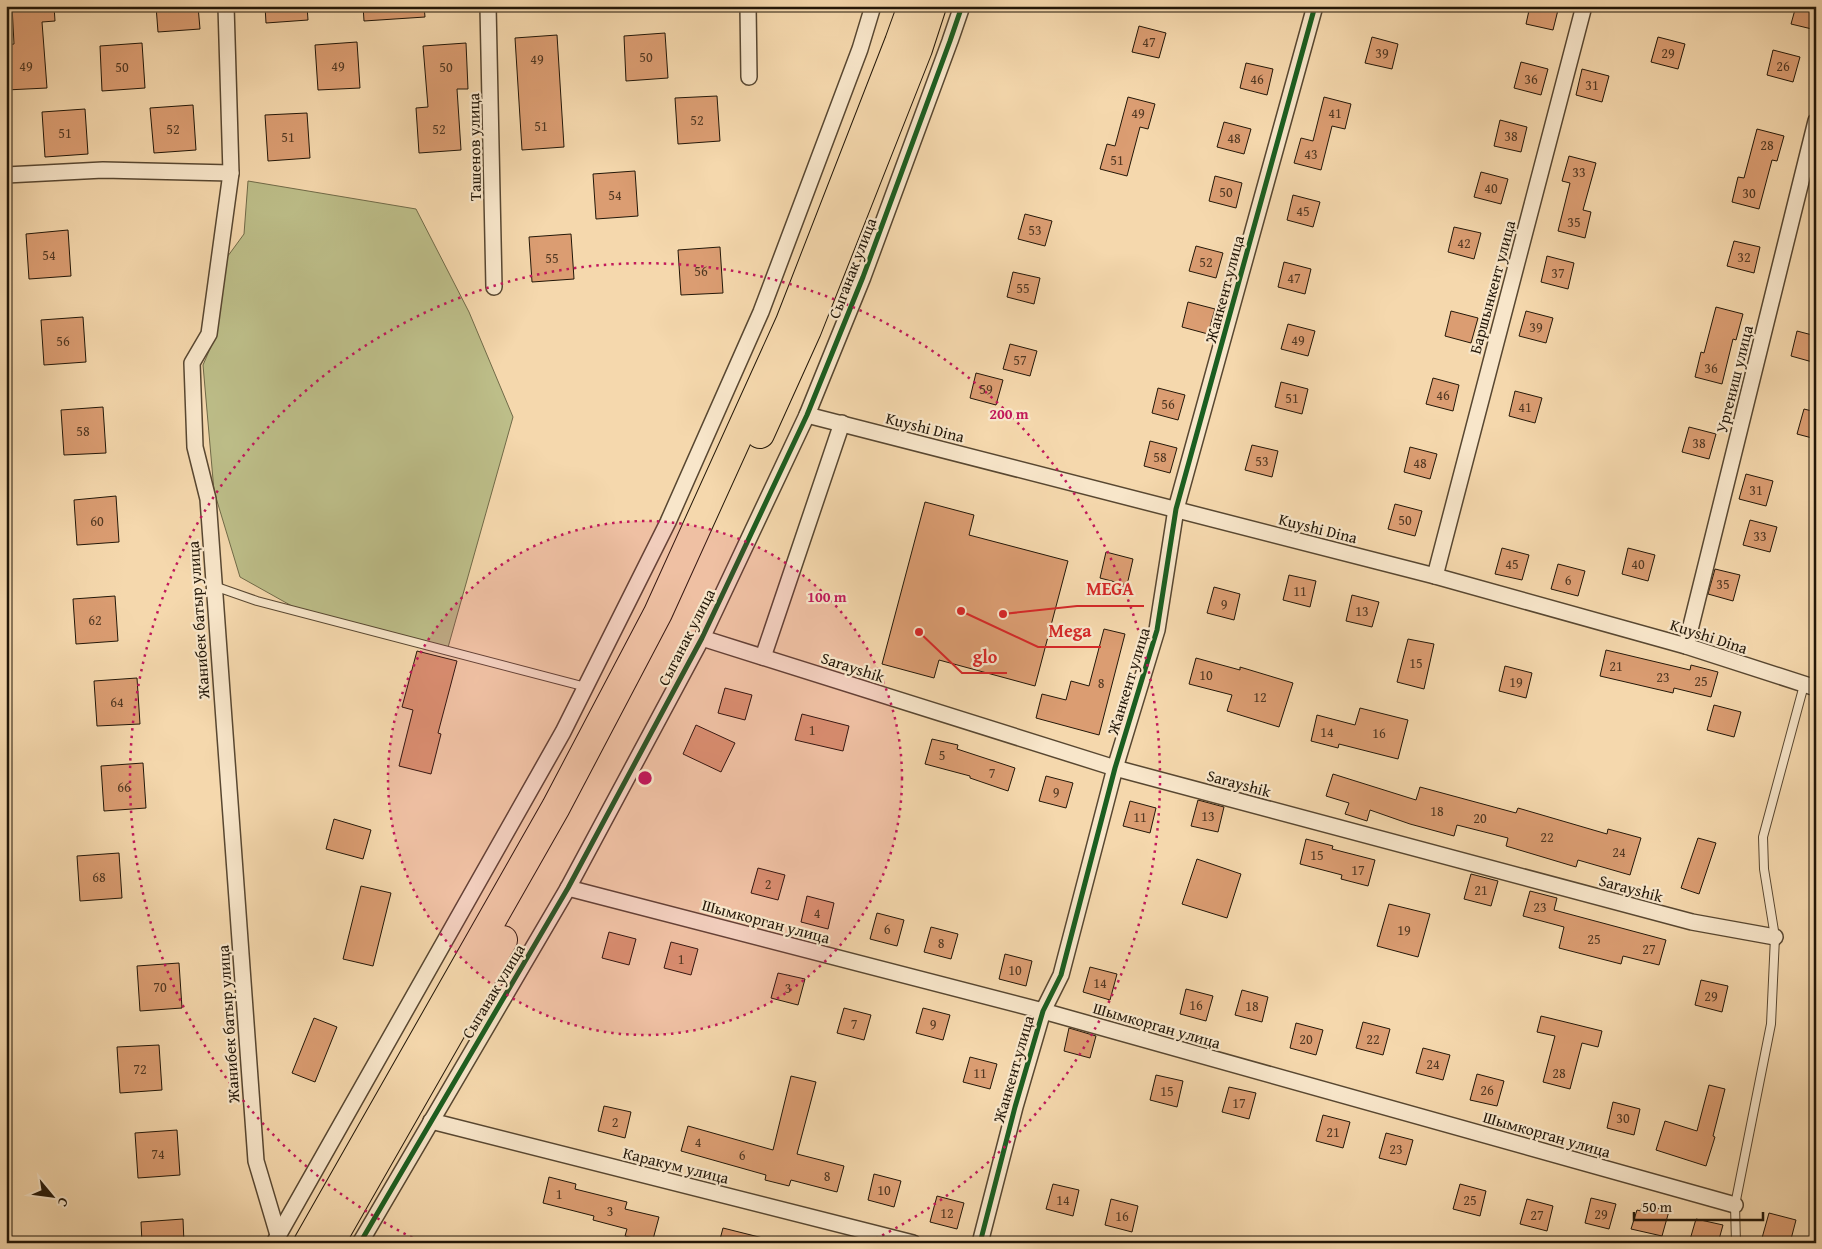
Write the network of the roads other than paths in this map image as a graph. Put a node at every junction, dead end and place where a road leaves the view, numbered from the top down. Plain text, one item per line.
1 (226, 6) edge
2 (488, 6) edge
3 (748, 6) edge
4 (873, 6) edge
5 (912, 6) edge
6 (932, 6) edge
7 (962, 6) edge
8 (1315, 6) edge
9 (1584, 6) edge
10 (749, 77) dead end
11 (1816, 121) edge
12 (231, 173) junction
13 (6, 175) edge
14 (494, 286) dead end
15 (807, 415) junction
16 (842, 424) junction
17 (1176, 510) junction
18 (1435, 576) junction
19 (213, 586) junction
20 (702, 638) junction
21 (1686, 646) junction
22 (763, 657) junction
23 (586, 687) junction
24 (1810, 687) edge
25 (1115, 768) junction
26 (568, 888) junction
27 (1775, 937) junction
28 (1043, 1011) junction
29 (431, 1121) junction
30 (1735, 1205) junction
31 (276, 1239) edge
32 (308, 1243) edge
33 (330, 1243) edge
34 (360, 1243) edge
35 (913, 1243) edge
36 (980, 1243) edge
37 (1736, 1243) edge

1 - 12 street, Жанибек батыр улица
2 - 14 street, Ташенов улица
3 - 10 street
4 - 23 street
5 - 32 highway
6 - 33 highway
7 - 15 street, Сыганак улица
8 - 17 street, Жанкент улица
9 - 18 street, Баршынкент улица
11 - 21 street, Ургениш улица
12 - 13 street
12 - 19 street, Жанибек батыр улица
15 - 16 street, Kuyshi Dina
15 - 20 street, Сыганак улица
16 - 17 street, Kuyshi Dina
16 - 22 street
17 - 18 street, Kuyshi Dina
17 - 25 street, Жанкент улица
18 - 21 street, Kuyshi Dina
19 - 23 lane
19 - 31 street, Жанибек батыр улица
20 - 22 street, Sarayshik
20 - 26 street, Сыганак улица
21 - 24 street, Kuyshi Dina
22 - 25 street, Sarayshik
23 - 31 street
24 - 27 lane
25 - 27 street, Sarayshik
25 - 28 street, Жанкент улица
26 - 28 street, Шымкорган улица
26 - 29 street, Сыганак улица
27 - 30 lane
28 - 30 street, Шымкорган улица
28 - 36 street, Жанкент улица
29 - 34 street, Сыганак улица
29 - 35 street, Каракум улица
30 - 37 lane

